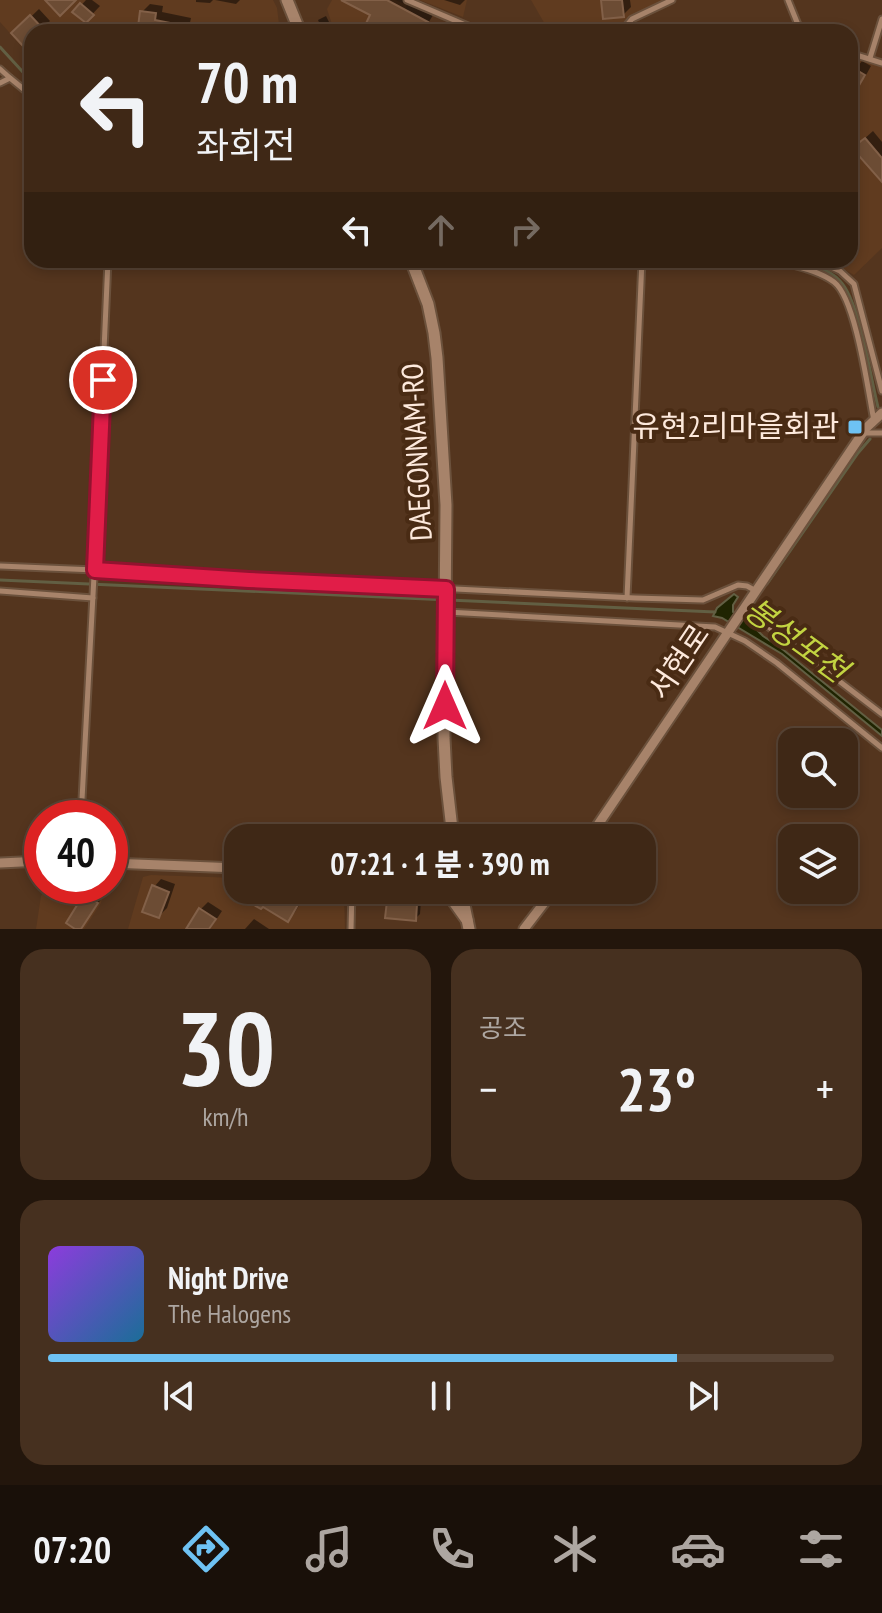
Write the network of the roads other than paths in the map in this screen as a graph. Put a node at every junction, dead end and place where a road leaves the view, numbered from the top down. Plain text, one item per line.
1 (287, 0) edge
2 (407, 0) edge
3 (672, 0) edge
4 (788, 0) edge
5 (882, 19) edge
6 (297, 24) edge
7 (463, 24) edge
8 (628, 24) edge
9 (798, 24) edge
10 (858, 55) edge
11 (870, 58) junction
12 (882, 63) edge
13 (0, 69) edge
14 (10, 78) junction
15 (0, 83) edge
16 (24, 89) edge
17 (108, 268) edge
18 (414, 268) edge
19 (642, 268) edge
20 (801, 268) edge
21 (833, 268) edge
22 (882, 391) edge
23 (878, 417) edge
24 (863, 433) junction
25 (882, 433) edge
26 (0, 566) edge
27 (94, 573) junction
28 (0, 591) edge
29 (446, 591) junction
30 (756, 591) junction
31 (93, 594) junction
32 (627, 598) junction
33 (744, 608) junction
34 (446, 610) junction
35 (730, 630) junction
36 (882, 714) edge
37 (882, 748) edge
38 (82, 800) edge
39 (450, 816) junction
40 (449, 824) edge
41 (451, 824) edge
42 (598, 824) edge
43 (24, 862) edge
44 (0, 863) edge
45 (128, 864) edge
46 (224, 867) edge
47 (352, 904) edge
48 (455, 904) edge
49 (464, 904) edge
50 (543, 904) edge
51 (468, 924) edge
52 (351, 929) edge
53 (524, 929) edge

1 - 6 street
2 - 7 lane
3 - 8 lane
4 - 9 lane
5 - 11 lane
10 - 11 lane
11 - 12 lane
13 - 14 lane
14 - 15 lane
14 - 16 lane
17 - 27 lane
18 - 29 street, DAEGONNAM-RO
19 - 32 lane
20 - 23 lane
21 - 22 lane
23 - 24 street, 서현로
24 - 25 lane
24 - 30 street, 서현로
26 - 27 lane
27 - 29 lane
27 - 31 lane
28 - 31 lane
29 - 32 lane
29 - 34 street, DAEGONNAM-RO
30 - 32 lane
30 - 33 street, 서현로
31 - 38 lane
33 - 35 street, 서현로
33 - 36 lane
34 - 35 lane
34 - 39 street, DAEGONNAM-RO
35 - 37 lane
35 - 42 street, 서현로
39 - 40 street
39 - 41 street, DAEGONNAM-RO
43 - 44 street
45 - 46 street
47 - 52 lane
48 - 51 street
49 - 51 street
50 - 53 street

